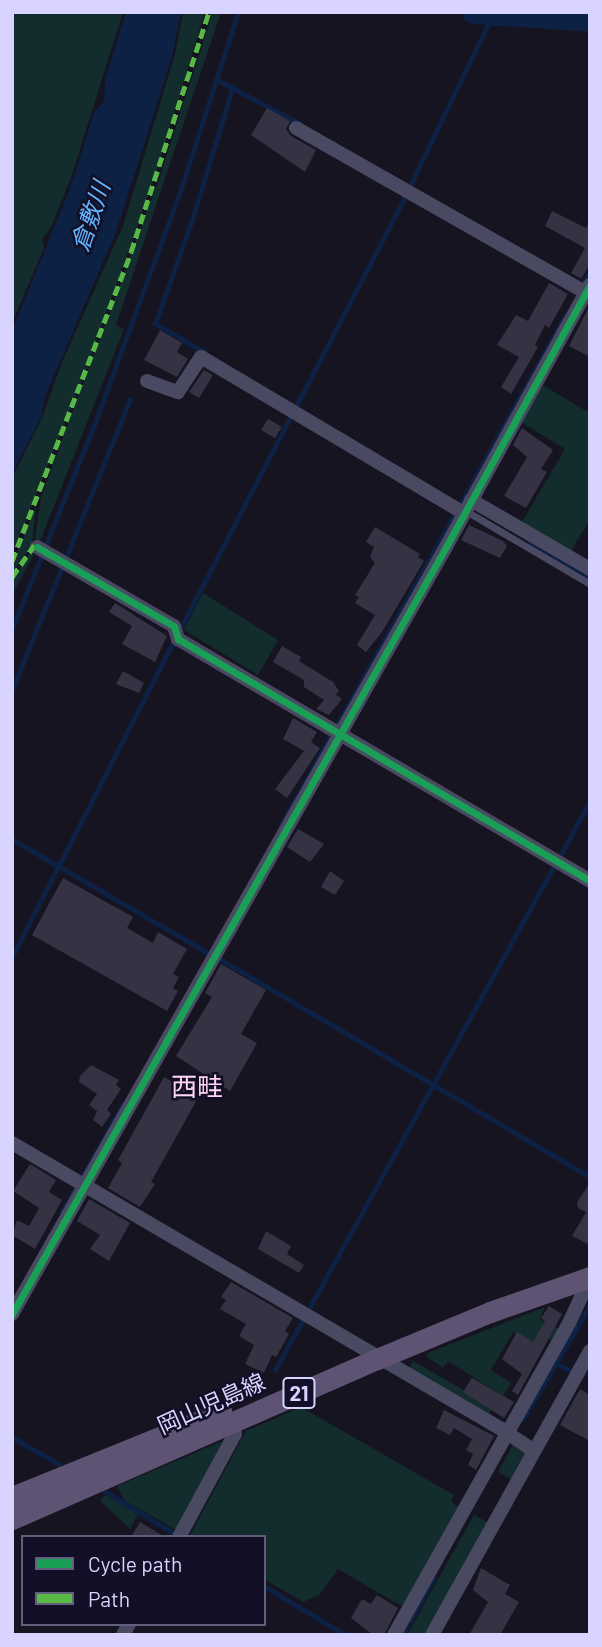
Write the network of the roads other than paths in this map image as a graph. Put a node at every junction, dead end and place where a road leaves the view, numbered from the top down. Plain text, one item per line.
1 (296, 128) dead end
2 (588, 291) edge
3 (147, 381) dead end
4 (463, 508) junction
5 (42, 550) dead end
6 (590, 569) edge
7 (590, 584) edge
8 (336, 730) junction
9 (590, 881) edge
10 (12, 1143) edge
11 (80, 1183) junction
12 (588, 1274) edge
13 (12, 1314) edge
14 (590, 1351) edge
15 (371, 1355) junction
16 (590, 1377) edge
17 (573, 1379) junction
18 (232, 1422) junction
19 (510, 1437) junction
20 (533, 1450) junction
21 (12, 1497) edge
22 (12, 1519) edge
23 (180, 1535) edge
24 (394, 1635) edge
25 (432, 1635) edge

1 - 2 street
2 - 4 street
3 - 4 street
4 - 6 street
4 - 7 lane
4 - 8 street
5 - 8 street
8 - 9 street
8 - 11 street
10 - 11 street
11 - 13 street
11 - 15 street
12 - 15 main road, 岡山児島線 / 21
12 - 19 street
14 - 17 street
15 - 18 main road, 岡山児島線 / 21
15 - 19 street
15 - 21 main road, 岡山児島線 / 21
16 - 17 street
17 - 20 street
18 - 22 main road, 岡山児島線 / 21
18 - 23 street
19 - 20 street
19 - 24 street
20 - 25 street

